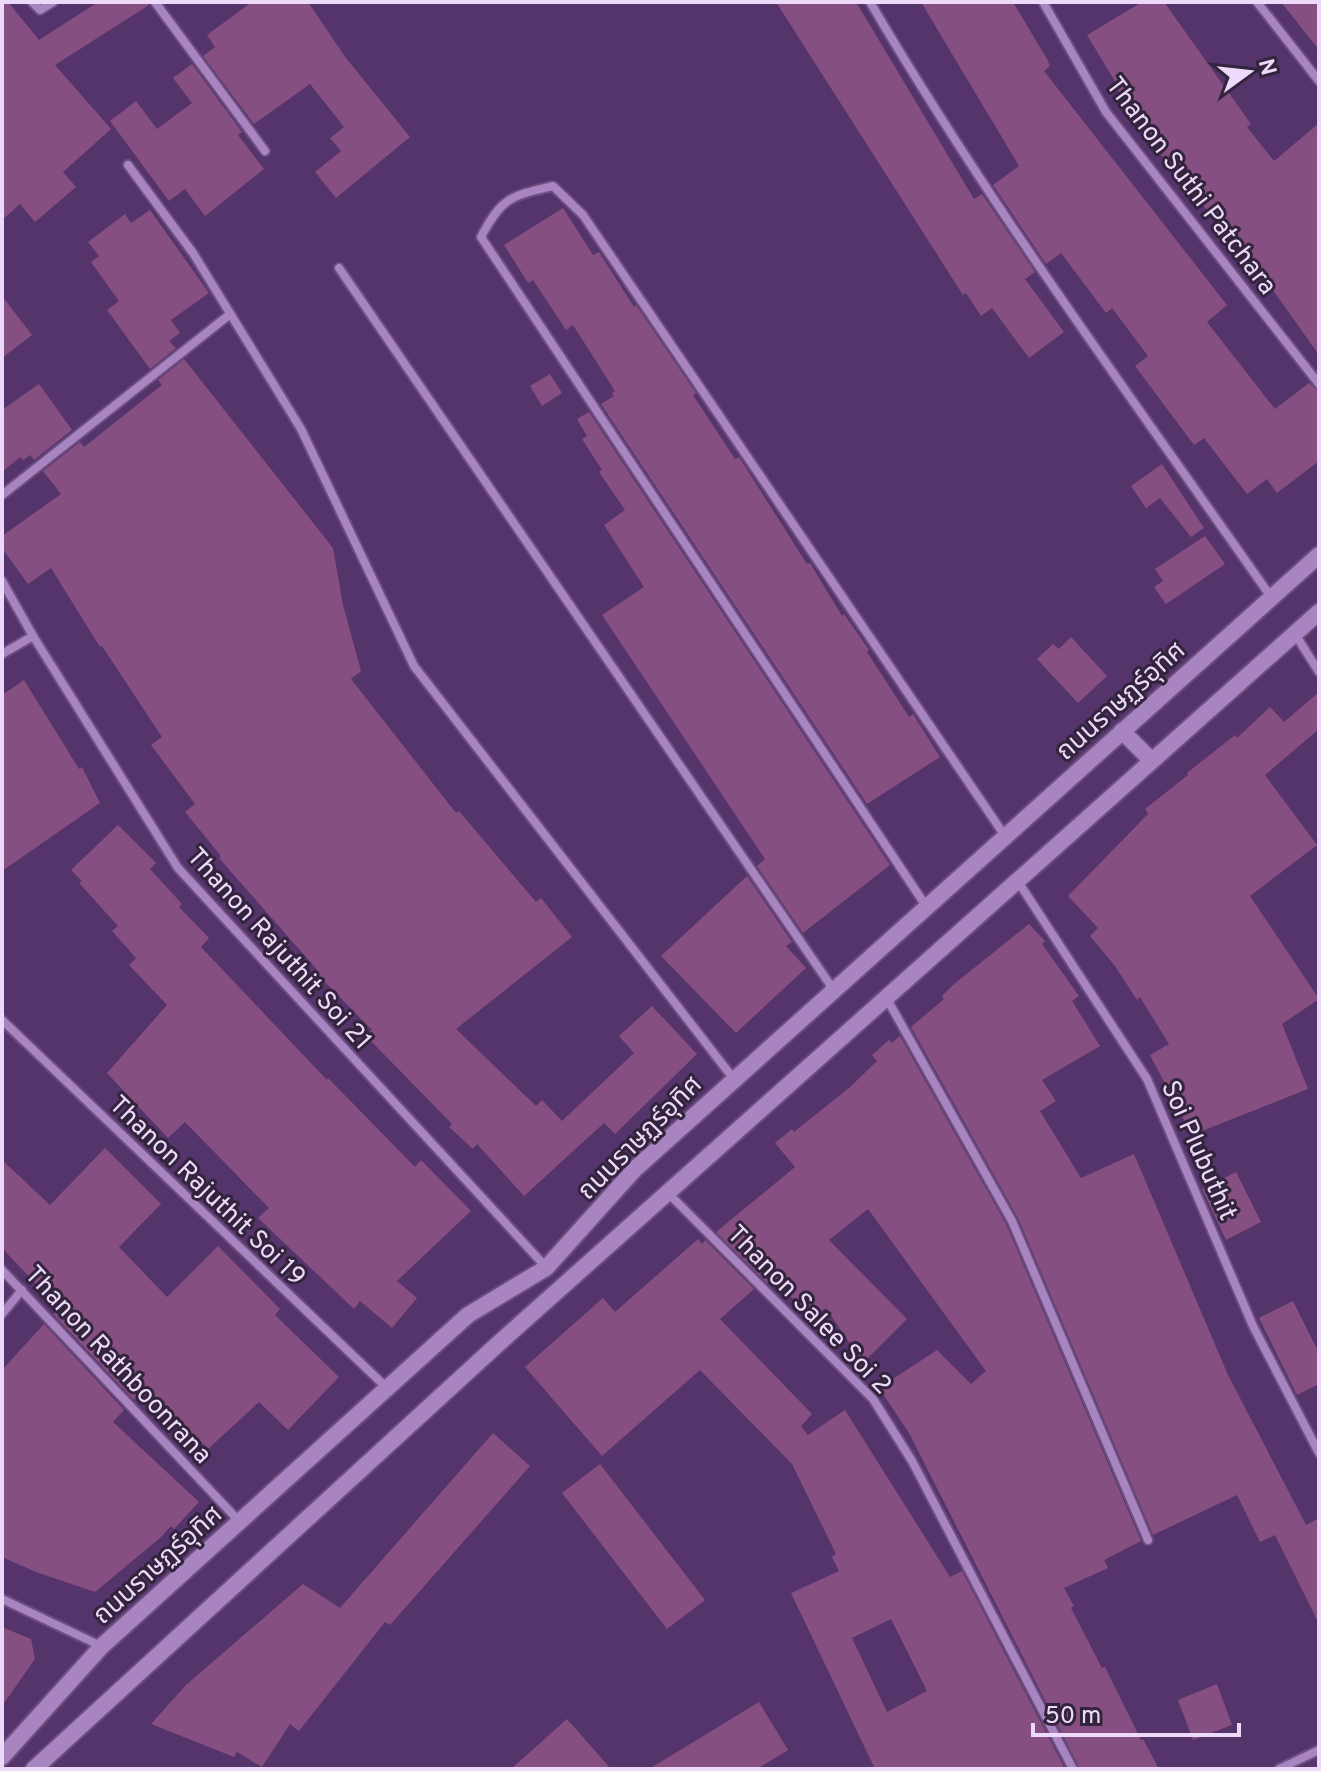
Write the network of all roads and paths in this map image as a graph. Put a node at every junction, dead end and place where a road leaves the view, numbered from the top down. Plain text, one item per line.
1 (32, 2) edge
2 (53, 2) edge
3 (155, 2) edge
4 (870, 2) edge
5 (1043, 2) edge
6 (1257, 2) edge
7 (1319, 81) edge
8 (265, 151) dead end
9 (128, 165) dead end
10 (339, 268) dead end
11 (229, 315) junction
12 (1319, 384) edge
13 (2, 495) edge
14 (1319, 555) edge
15 (2, 581) edge
16 (1271, 597) junction
17 (1319, 612) edge
18 (1294, 634) junction
19 (33, 636) junction
20 (2, 654) edge
21 (1319, 672) edge
22 (1122, 731) junction
23 (1151, 760) junction
24 (1005, 836) junction
25 (1016, 880) junction
26 (926, 906) junction
27 (833, 989) junction
28 (887, 999) junction
29 (2, 1020) edge
30 (733, 1078) junction
31 (668, 1193) junction
32 (546, 1268) junction
33 (2, 1270) edge
34 (22, 1290) junction
35 (2, 1314) edge
36 (387, 1388) junction
37 (1319, 1453) edge
38 (240, 1521) junction
39 (1148, 1540) dead end
40 (2, 1599) edge
41 (102, 1646) junction
42 (1319, 1750) edge
43 (2, 1757) edge
44 (1284, 1768) edge
45 (34, 1769) edge
46 (1073, 1769) edge

1 - 2 street
3 - 8 street
4 - 16 street
5 - 12 street, Thanon Suthi Patchara
6 - 7 street
9 - 11 street
10 - 27 street
11 - 13 street
11 - 30 street
14 - 16 street, ถนนราษฏร์อุทิศ
15 - 19 street, Thanon Rajuthit Soi 21
16 - 22 street, ถนนราษฏร์อุทิศ
17 - 18 street
18 - 21 street
18 - 23 street
19 - 20 street
19 - 32 street, Thanon Rajuthit Soi 21
22 - 23 street
22 - 24 street, ถนนราษฏร์อุทิศ
23 - 25 street
24 - 26 street, ถนนราษฏร์อุทิศ
24 - 26 street
25 - 28 street
25 - 37 street, Soi Plubuthit
26 - 27 street, ถนนราษฏร์อุทิศ
27 - 30 street, ถนนราษฏร์อุทิศ
28 - 31 street
28 - 39 street
29 - 36 street, Thanon Rajuthit Soi 19
30 - 32 street, ถนนราษฏร์อุทิศ
31 - 45 street
31 - 46 street, Thanon Salee Soi 2
32 - 36 street, ถนนราษฏร์อุทิศ
33 - 34 street, Thanon Rathboonrana
34 - 35 street
34 - 38 street, Thanon Rathboonrana
36 - 38 street, ถนนราษฏร์อุทิศ
38 - 41 street, ถนนราษฏร์อุทิศ
40 - 41 street
41 - 43 street, ถนนราษฏร์อุทิศ
42 - 44 street

